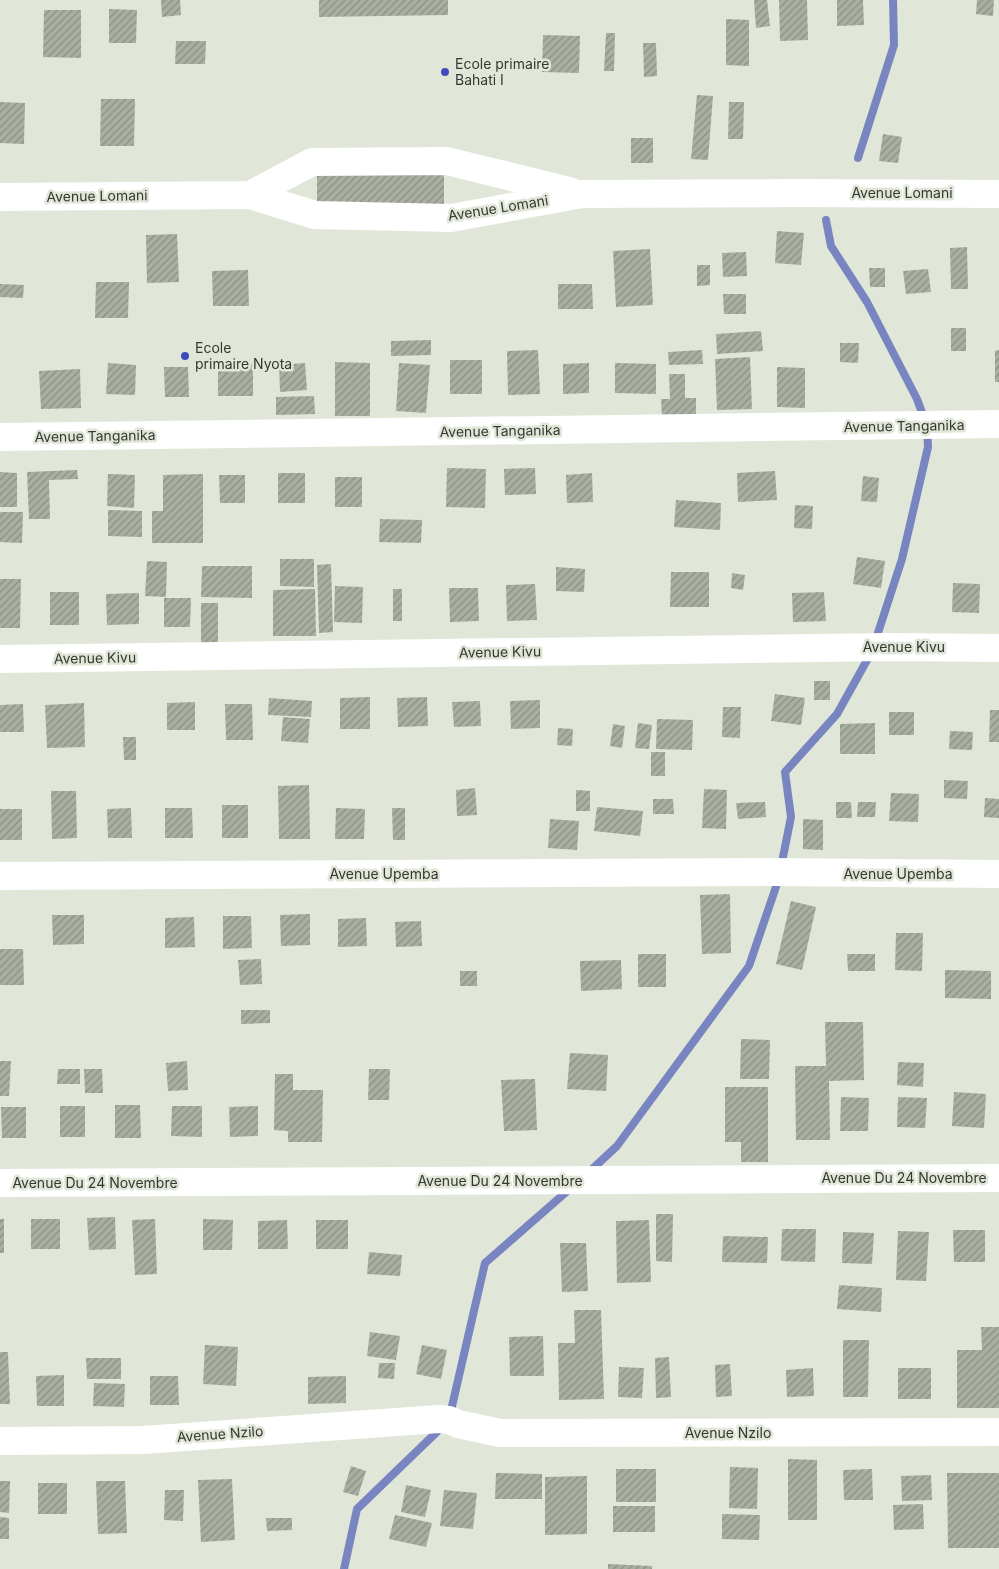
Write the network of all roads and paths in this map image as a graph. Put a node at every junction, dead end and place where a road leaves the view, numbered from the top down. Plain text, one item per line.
1 (582, 194) junction
2 (999, 194) edge
3 (250, 195) junction
4 (0, 197) edge
5 (999, 424) edge
6 (0, 437) edge
7 (999, 648) edge
8 (0, 659) edge
9 (999, 874) edge
10 (0, 876) edge
11 (999, 1178) edge
12 (0, 1183) edge
13 (999, 1432) edge
14 (0, 1441) edge

1 - 2 street, Avenue Lomani
1 - 3 street, Avenue Lomani
1 - 3 street
3 - 4 street, Avenue Lomani
5 - 6 street, Avenue Tanganika
7 - 8 street, Avenue Kivu
9 - 10 street, Avenue Upemba
11 - 12 street, Avenue Du 24 Novembre
13 - 14 street, Avenue Nzilo

